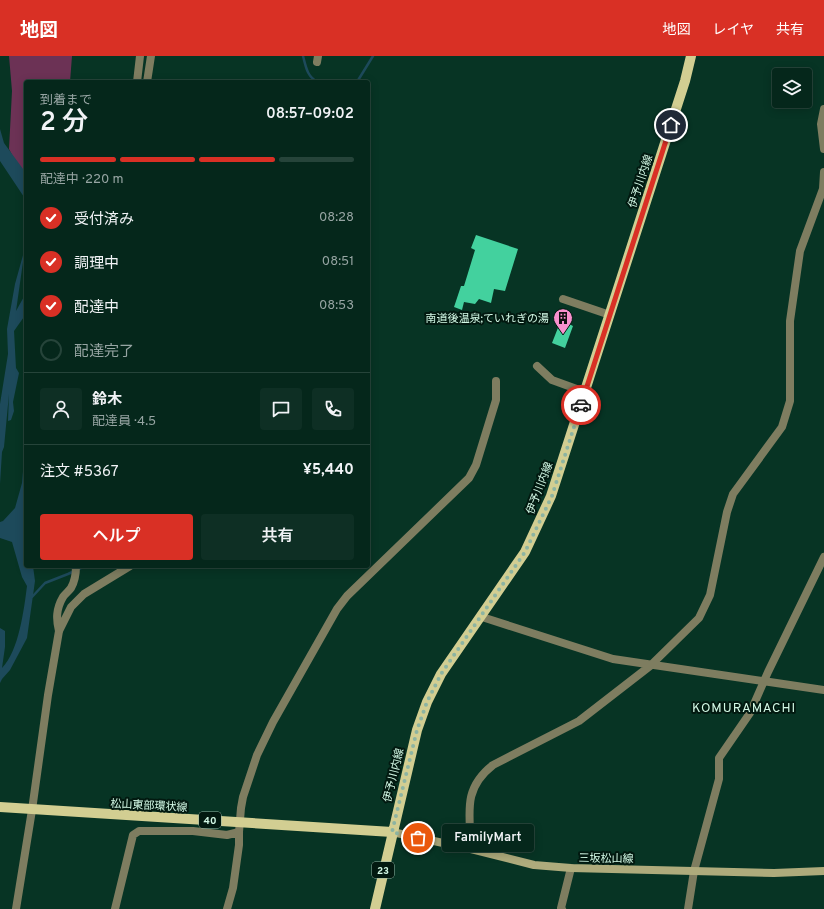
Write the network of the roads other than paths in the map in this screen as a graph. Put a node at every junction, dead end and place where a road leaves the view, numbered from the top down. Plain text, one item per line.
1 (140, 56) edge
2 (151, 56) edge
3 (691, 56) edge
4 (137, 80) edge
5 (148, 80) edge
6 (824, 109) edge
7 (824, 149) edge
8 (824, 172) edge
9 (563, 299) dead end
10 (610, 315) junction
11 (536, 366) dead end
12 (496, 381) dead end
13 (585, 392) junction
14 (824, 557) edge
15 (76, 568) edge
16 (127, 568) edge
17 (482, 617) junction
18 (59, 631) junction
19 (650, 666) junction
20 (765, 681) junction
21 (824, 690) edge
22 (0, 806) edge
23 (30, 809) junction
24 (239, 827) junction
25 (392, 832) junction
26 (471, 849) junction
27 (571, 868) junction
28 (694, 871) junction
29 (824, 871) edge
30 (16, 909) edge
31 (115, 909) edge
32 (228, 909) edge
33 (375, 909) edge
34 (562, 909) edge
35 (688, 909) edge

1 - 4 street
2 - 5 street
3 - 10 main road, 伊予川内線 / 23
6 - 7 street
8 - 19 street
9 - 10 street
10 - 13 main road, 伊予川内線 / 23
11 - 13 street
12 - 24 street
13 - 17 main road, 伊予川内線 / 23
14 - 20 street
15 - 18 street
16 - 18 street
17 - 19 street
17 - 25 main road, 伊予川内線 / 23
18 - 23 street
19 - 20 street
19 - 26 street
20 - 21 street
20 - 28 street
22 - 23 main road, 松山東部環状線 / 40
23 - 24 main road, 松山東部環状線 / 40
23 - 30 street
24 - 25 main road, 松山東部環状線 / 40
24 - 31 street
24 - 32 street
25 - 26 main road, 三坂松山線
25 - 33 main road, 伊予川内線 / 23
26 - 27 main road, 三坂松山線
27 - 28 main road, 三坂松山線
27 - 34 street
28 - 29 main road, 三坂松山線
28 - 35 street

